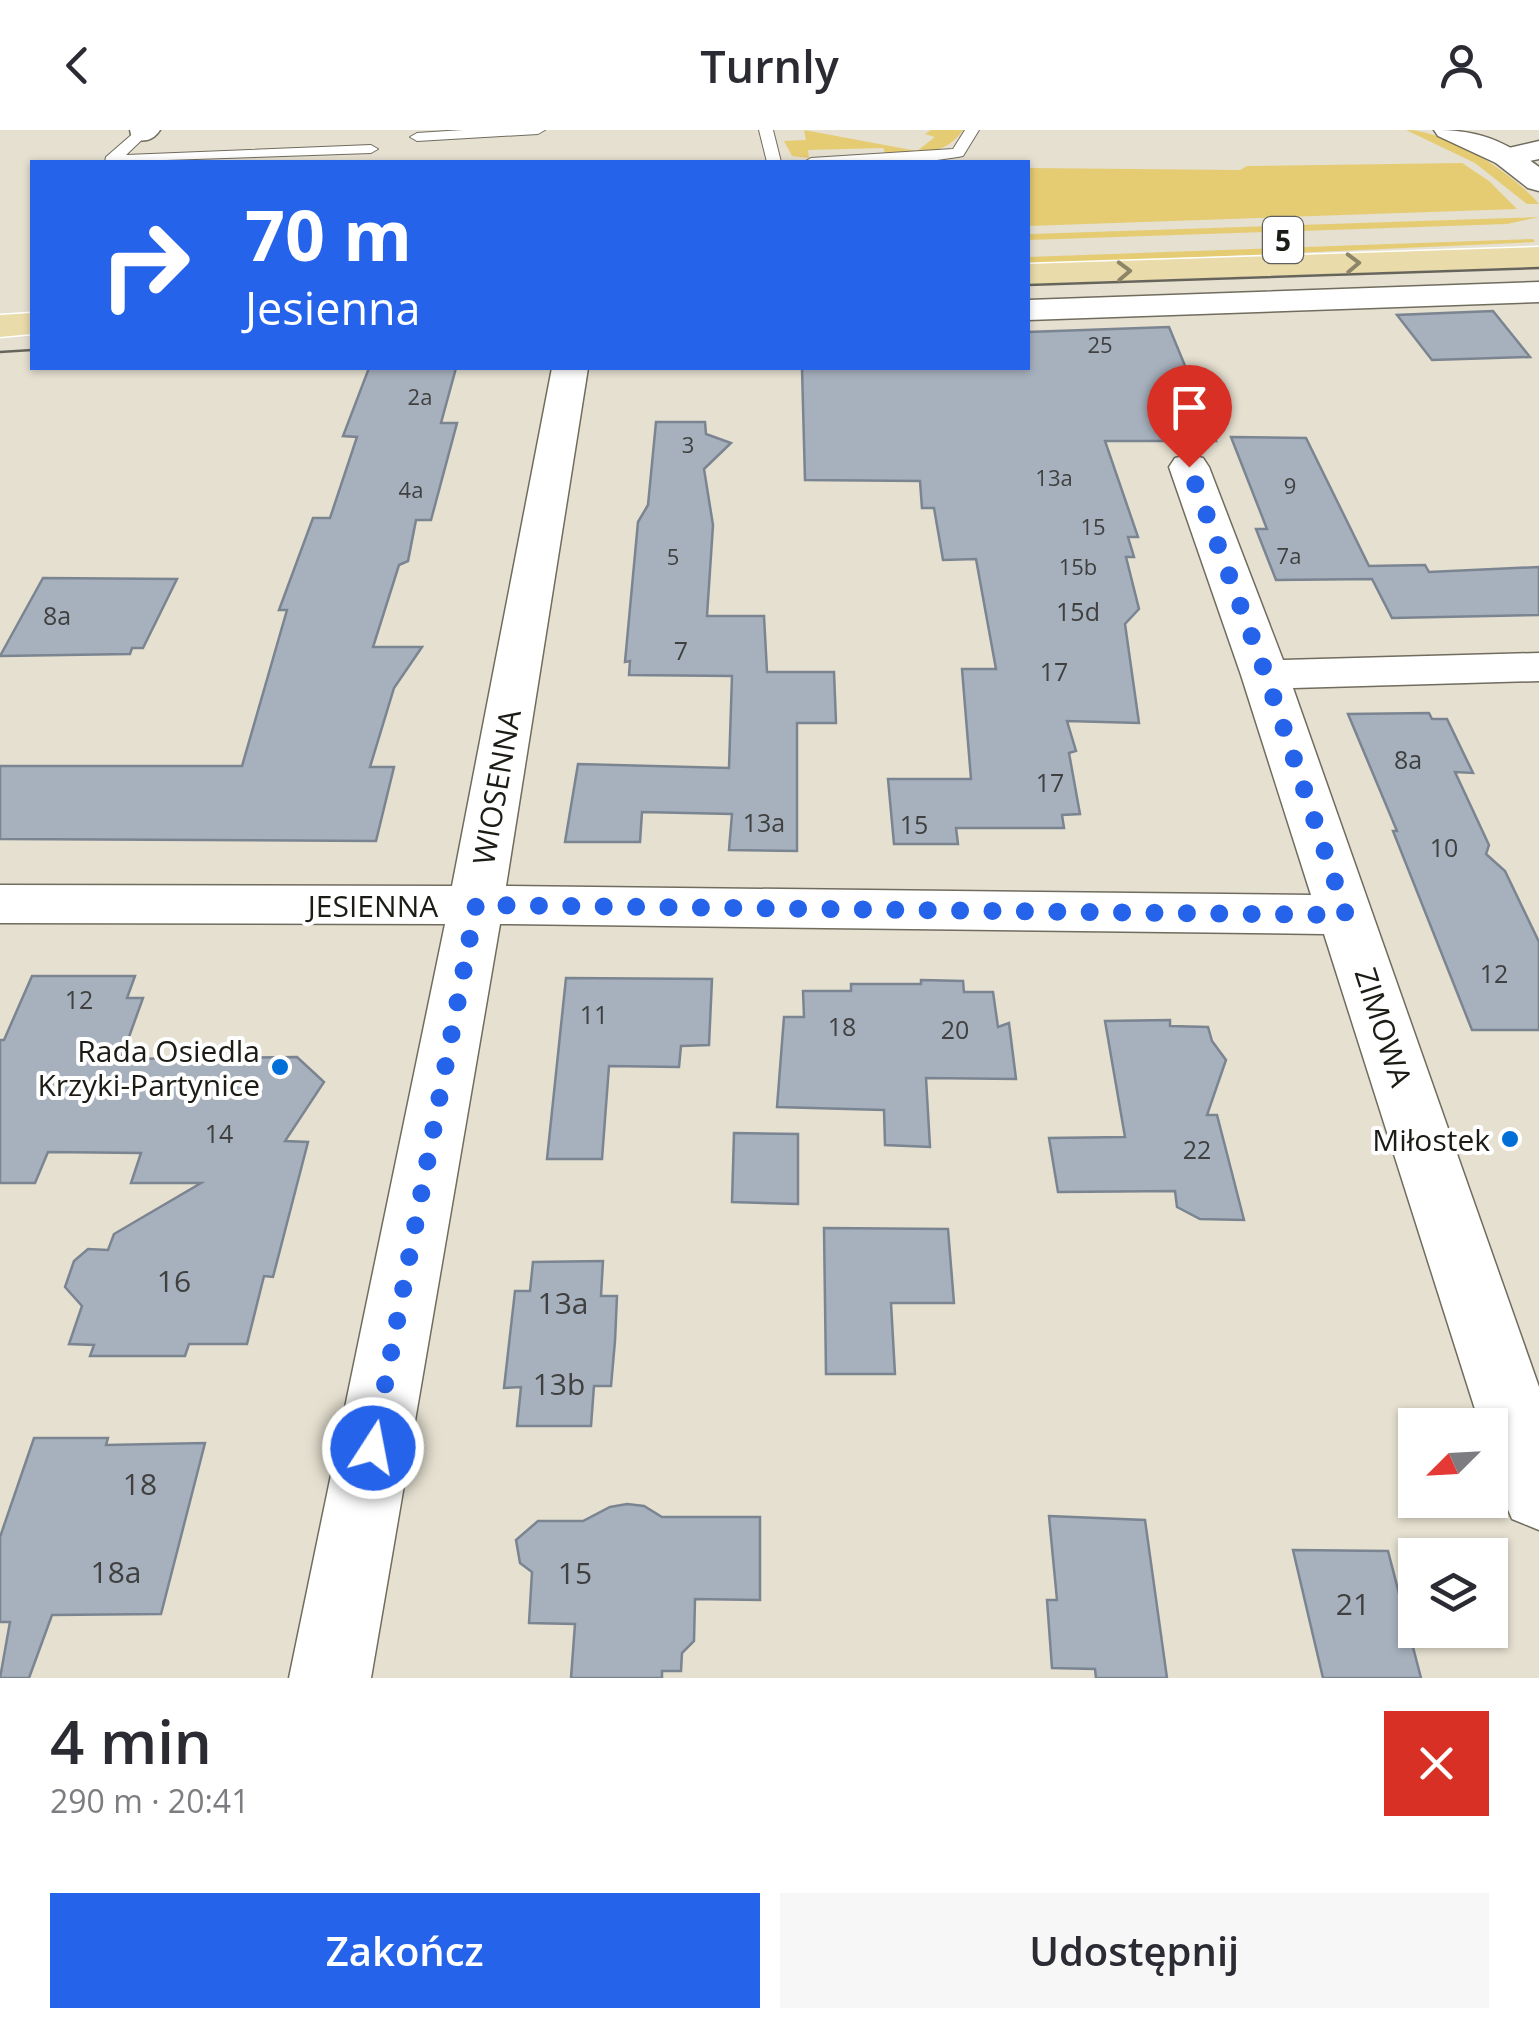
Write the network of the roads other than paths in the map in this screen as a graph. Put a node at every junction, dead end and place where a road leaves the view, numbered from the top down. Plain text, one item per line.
1 (538, 130) edge
2 (766, 130) edge
3 (972, 130) edge
4 (1448, 130) edge
5 (144, 132) edge
6 (417, 137) dead end
7 (371, 149) dead end
8 (1539, 150) edge
9 (1507, 157) junction
10 (774, 160) edge
11 (915, 160) edge
12 (1539, 182) edge
13 (1539, 231) edge
14 (1030, 248) edge
15 (1539, 256) edge
16 (1030, 274) edge
17 (1539, 292) edge
18 (30, 300) edge
19 (0, 302) edge
20 (1030, 310) edge
21 (30, 324) edge
22 (0, 326) edge
23 (570, 370) edge
24 (1189, 467) dead end
25 (1539, 667) edge
26 (1266, 675) junction
27 (0, 904) edge
28 (476, 905) junction
29 (1346, 915) junction
30 (1539, 1494) edge
31 (330, 1678) edge

1 - 6 lane
2 - 10 lane
3 - 11 lane
4 - 9 street
5 - 7 lane
8 - 9 street
9 - 12 street
13 - 14 main road, 5
16 -> 15 main road, 5
17 - 20 street
18 - 19 main road
21 - 22 main road
23 - 28 street, WIOSENNA
24 - 26 street, ZIMOWA
25 - 26 street
26 - 29 street, ZIMOWA
27 - 28 street, JESIENNA
28 - 29 street, JESIENNA
28 - 31 street, WIOSENNA
29 - 30 street, ZIMOWA

